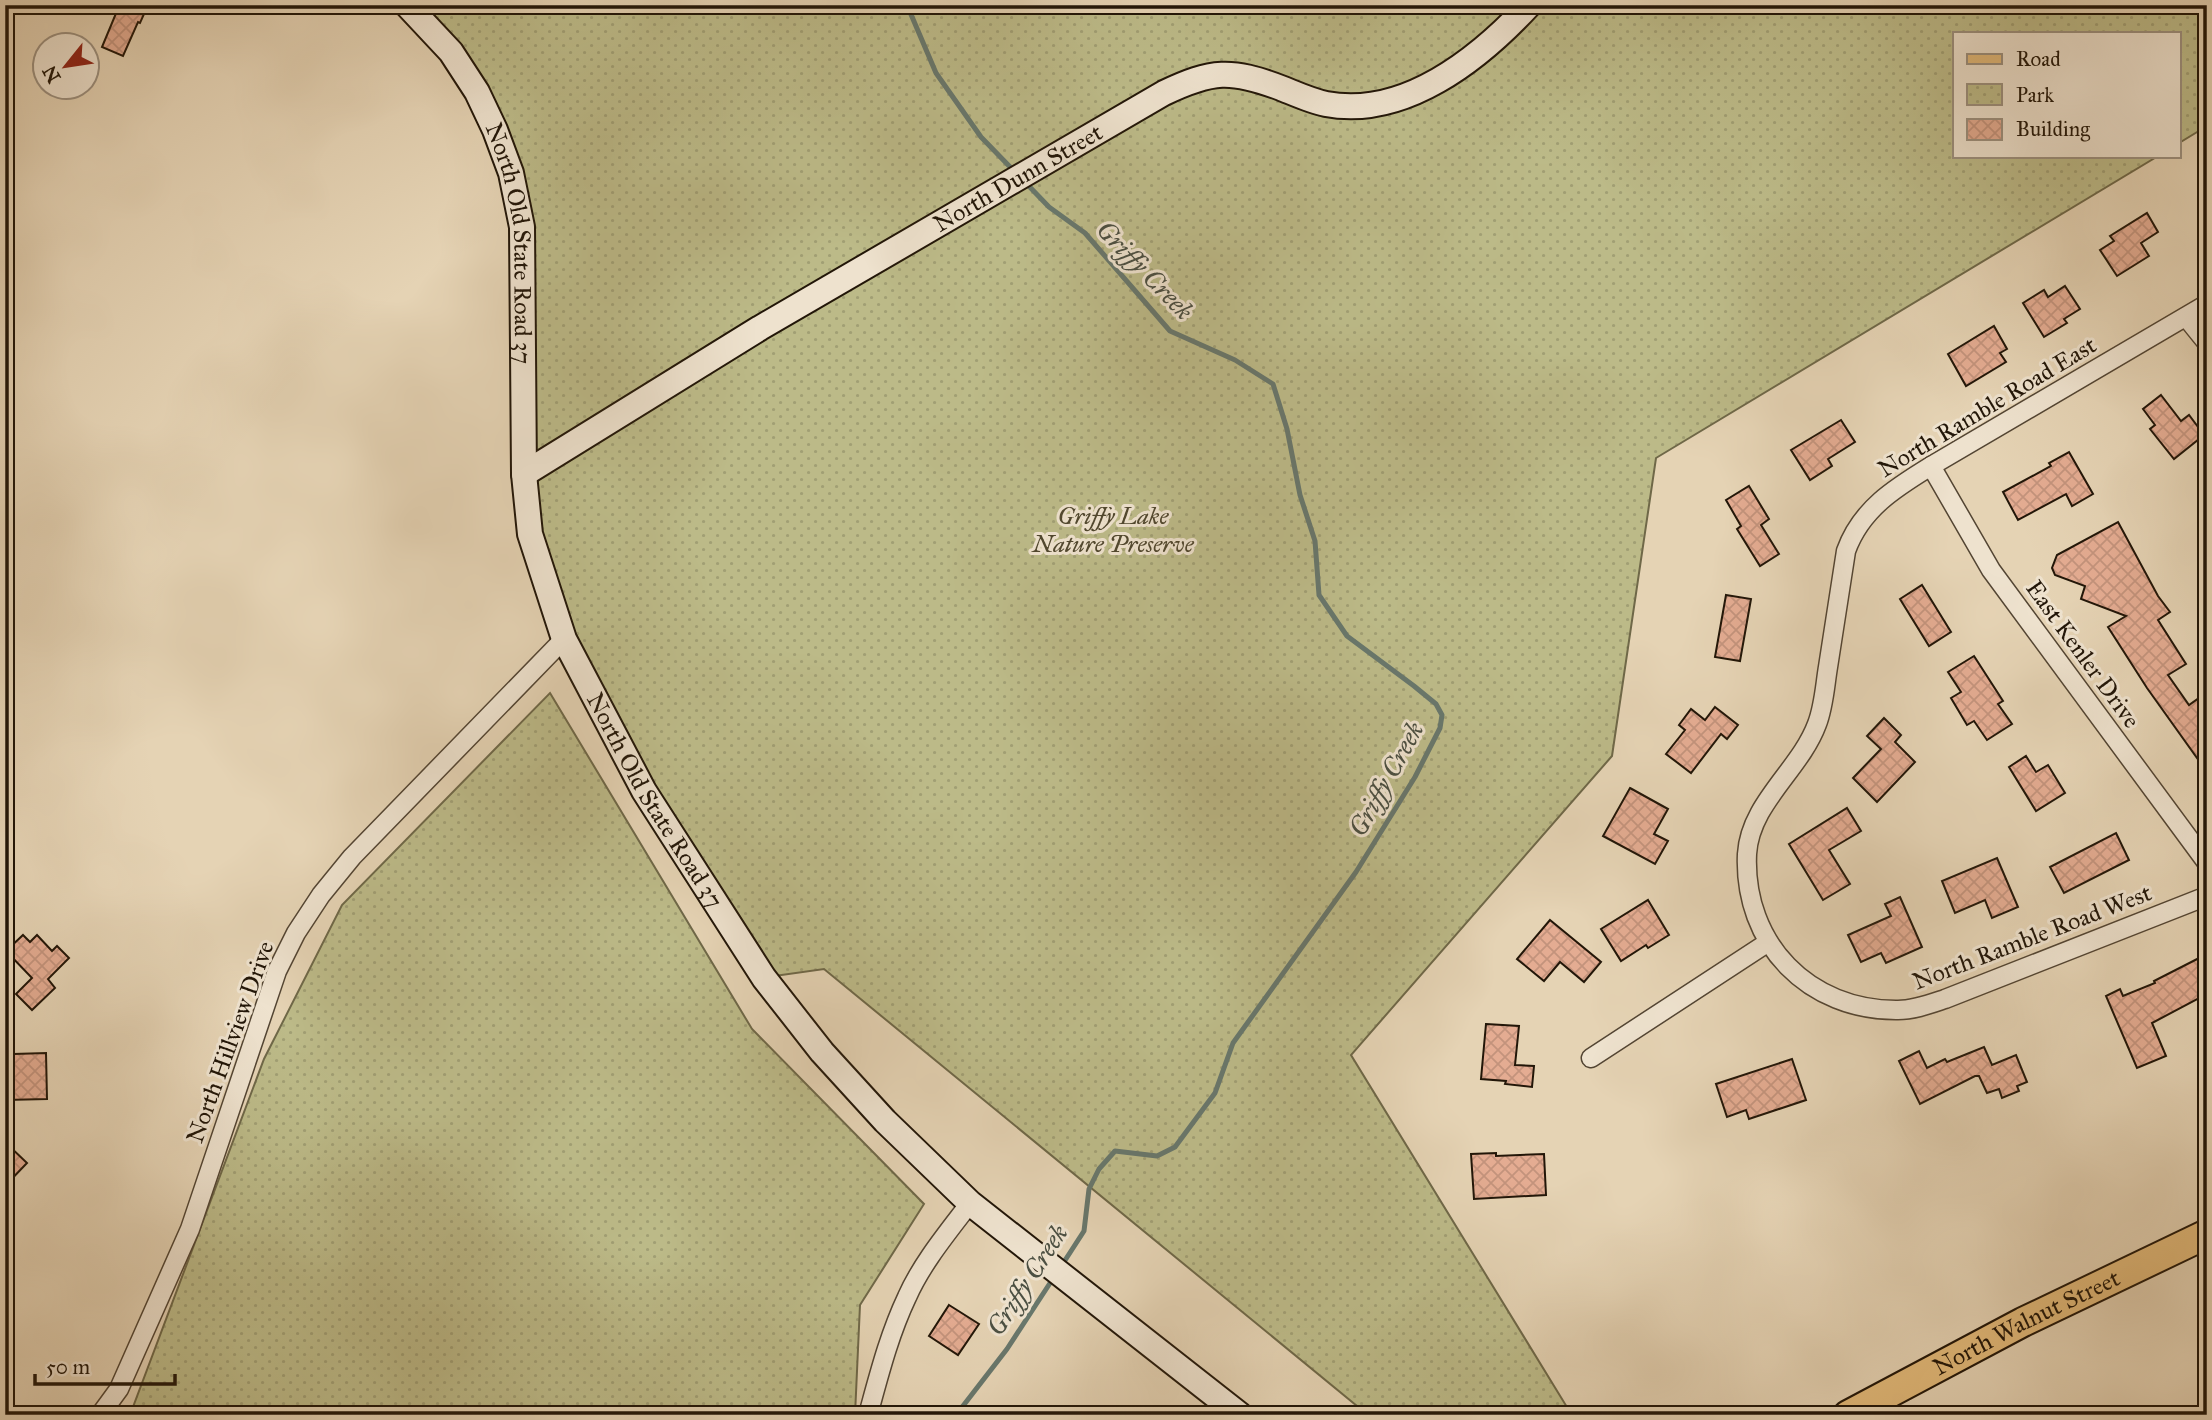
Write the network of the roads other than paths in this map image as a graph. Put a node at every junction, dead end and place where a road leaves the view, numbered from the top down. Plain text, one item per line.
1 (407, 5) edge
2 (1529, 5) edge
3 (2207, 304) edge
4 (2186, 317) junction
5 (2207, 343) edge
6 (1931, 466) junction
7 (524, 474) junction
8 (564, 639) junction
9 (2207, 863) edge
10 (2207, 897) edge
11 (1767, 943) junction
12 (1591, 1058) dead end
13 (970, 1203) junction
14 (2207, 1234) edge
15 (100, 1415) edge
16 (868, 1415) edge
17 (1240, 1415) edge
18 (1848, 1415) edge

1 - 7 street, North Old State Road 37
2 - 7 street, North Dunn Street
3 - 4 street, North Ramble Road East
4 - 5 street
4 - 6 street, North Ramble Road East
6 - 9 street, East Kenler Drive
6 - 11 street, North Ramble Road East
7 - 8 street, North Old State Road 37
8 - 13 street, North Old State Road 37
8 - 15 street, North Hillview Drive
10 - 11 street, North Ramble Road West
11 - 12 street
13 - 16 street
13 - 17 street, North Old State Road 37
14 - 18 main road, North Walnut Street

